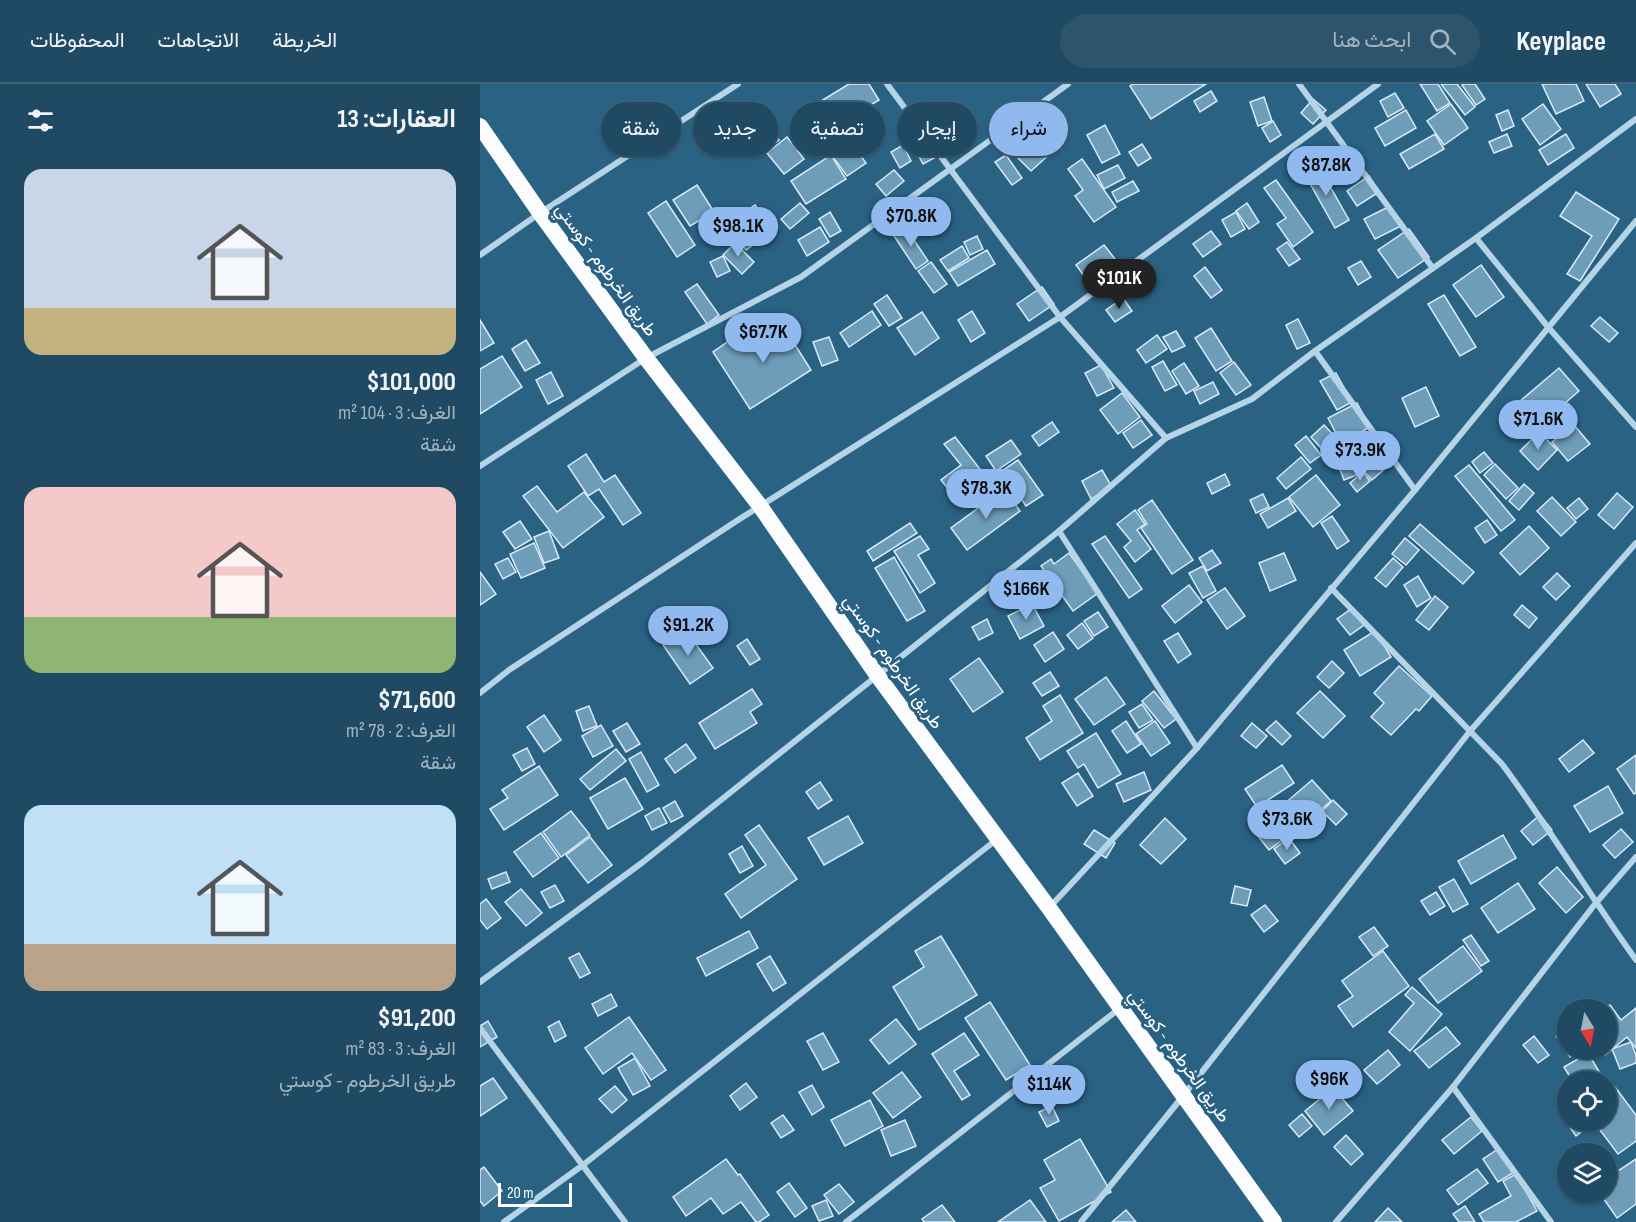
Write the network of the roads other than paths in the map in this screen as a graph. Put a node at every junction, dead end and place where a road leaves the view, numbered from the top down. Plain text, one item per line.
1 (738, 84) edge
2 (887, 84) edge
3 (1068, 84) edge
4 (1299, 84) edge
5 (1378, 84) edge
6 (1636, 119) edge
7 (1326, 122) junction
8 (480, 126) edge
9 (950, 170) junction
10 (540, 213) junction
11 (1636, 221) edge
12 (1476, 238) junction
13 (480, 255) edge
14 (1432, 267) junction
15 (1060, 316) junction
16 (1548, 327) junction
17 (1315, 351) junction
18 (646, 358) junction
19 (1636, 427) edge
20 (1166, 438) junction
21 (480, 466) edge
22 (1415, 490) junction
23 (760, 506) junction
24 (1059, 531) junction
25 (1636, 543) edge
26 (1331, 588) junction
27 (877, 675) junction
28 (480, 693) edge
29 (1471, 730) junction
30 (1197, 748) junction
31 (998, 839) junction
32 (1636, 857) edge
33 (1595, 904) junction
34 (1049, 908) junction
35 (1636, 960) edge
36 (480, 982) edge
37 (1120, 1008) junction
38 (480, 1028) edge
39 (1453, 1087) junction
40 (1183, 1096) junction
41 (583, 1165) junction
42 (504, 1222) edge
43 (625, 1222) edge
44 (846, 1222) edge
45 (1081, 1222) edge
46 (1274, 1222) edge
47 (1336, 1222) edge
48 (1551, 1222) edge

1 - 10 street
2 - 9 street
3 - 9 street
4 - 7 street
5 - 7 street
6 - 12 street
7 - 14 street
7 - 15 street
8 - 10 highway, طريق الخرطوم - كوستي
9 - 15 street
9 - 18 street
10 - 13 street
10 - 18 highway, طريق الخرطوم - كوستي
11 - 16 street
12 - 14 street
12 - 16 street
14 - 17 street
15 - 20 street
15 - 23 street
16 - 19 street
16 - 22 street
17 - 20 street
17 - 22 street
18 - 21 street
18 - 23 highway, طريق الخرطوم - كوستي
20 - 24 street
22 - 26 street
23 - 27 highway, طريق الخرطوم - كوستي
23 - 28 street
24 - 27 street
24 - 30 street
25 - 29 street
26 - 29 street
26 - 30 street
27 - 31 highway, طريق الخرطوم - كوستي
27 - 36 street
29 - 33 street
29 - 40 street
30 - 34 street
31 - 34 highway, طريق الخرطوم - كوستي
31 - 41 street
32 - 33 street
33 - 35 street
33 - 39 street
34 - 37 highway, طريق الخرطوم - كوستي
37 - 40 highway, طريق الخرطوم - كوستي
37 - 44 street
38 - 41 street
39 - 47 street
39 - 48 street
40 - 45 street
40 - 46 highway, طريق الخرطوم - كوستي
41 - 42 street
41 - 43 street

